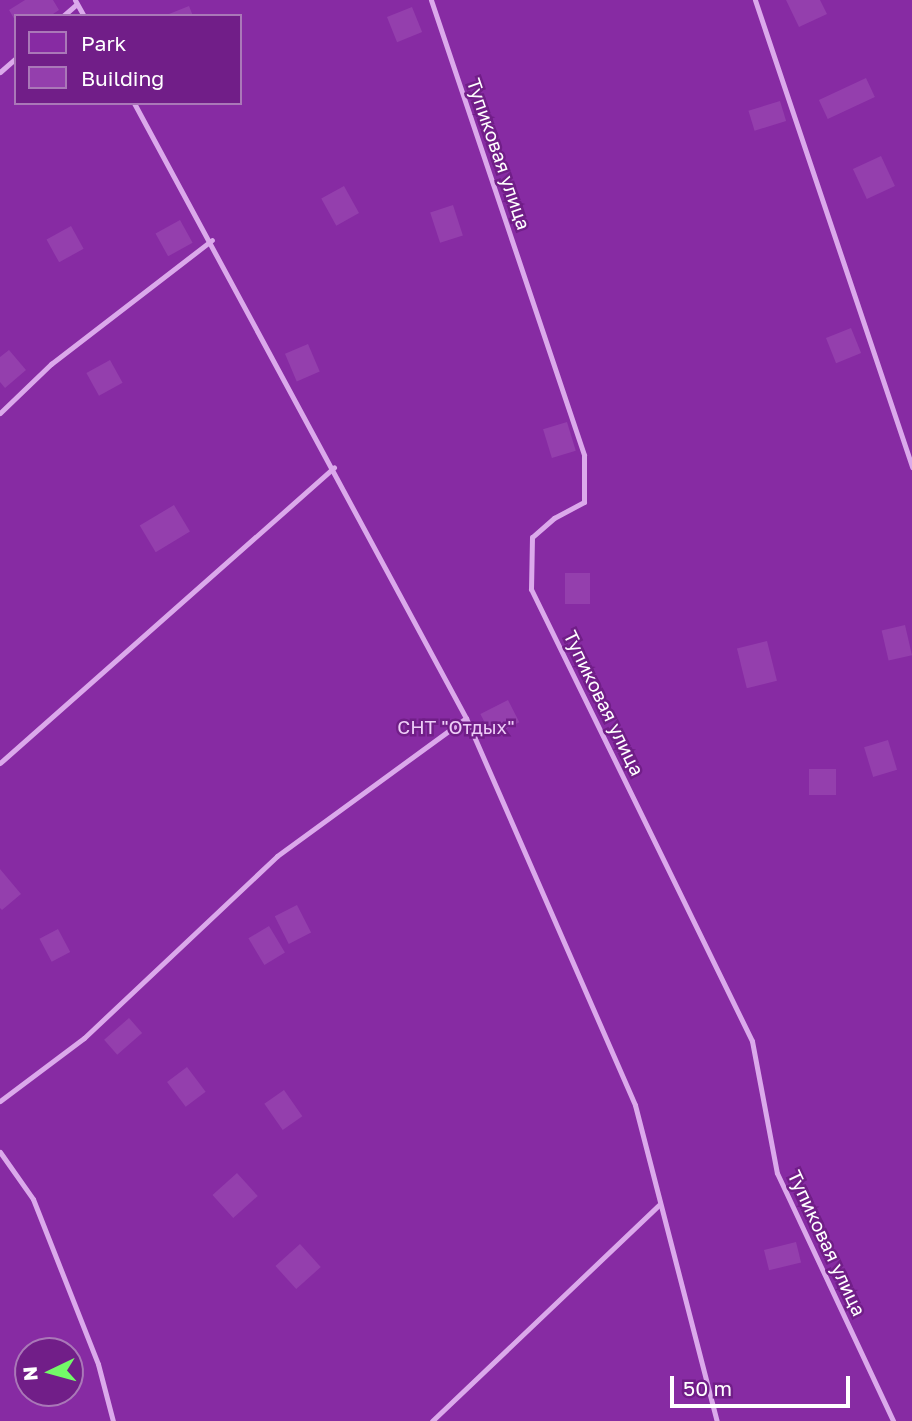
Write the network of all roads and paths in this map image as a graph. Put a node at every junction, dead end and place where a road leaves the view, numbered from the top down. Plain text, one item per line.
1 (430, 0) edge
2 (755, 0) edge
3 (14, 60) edge
4 (0, 72) edge
5 (135, 105) edge
6 (212, 240) junction
7 (0, 413) edge
8 (334, 467) junction
9 (912, 467) edge
10 (466, 718) junction
11 (0, 764) edge
12 (0, 1101) edge
13 (0, 1152) edge
14 (659, 1205) junction
15 (113, 1421) edge
16 (432, 1421) edge
17 (717, 1421) edge
18 (893, 1421) edge

1 - 18 lane, Тупиковая улица
2 - 9 lane
3 - 4 lane
5 - 6 lane
6 - 7 lane
6 - 8 lane
8 - 10 lane
8 - 11 lane
10 - 12 lane
10 - 14 lane
13 - 15 lane
14 - 16 lane
14 - 17 lane

